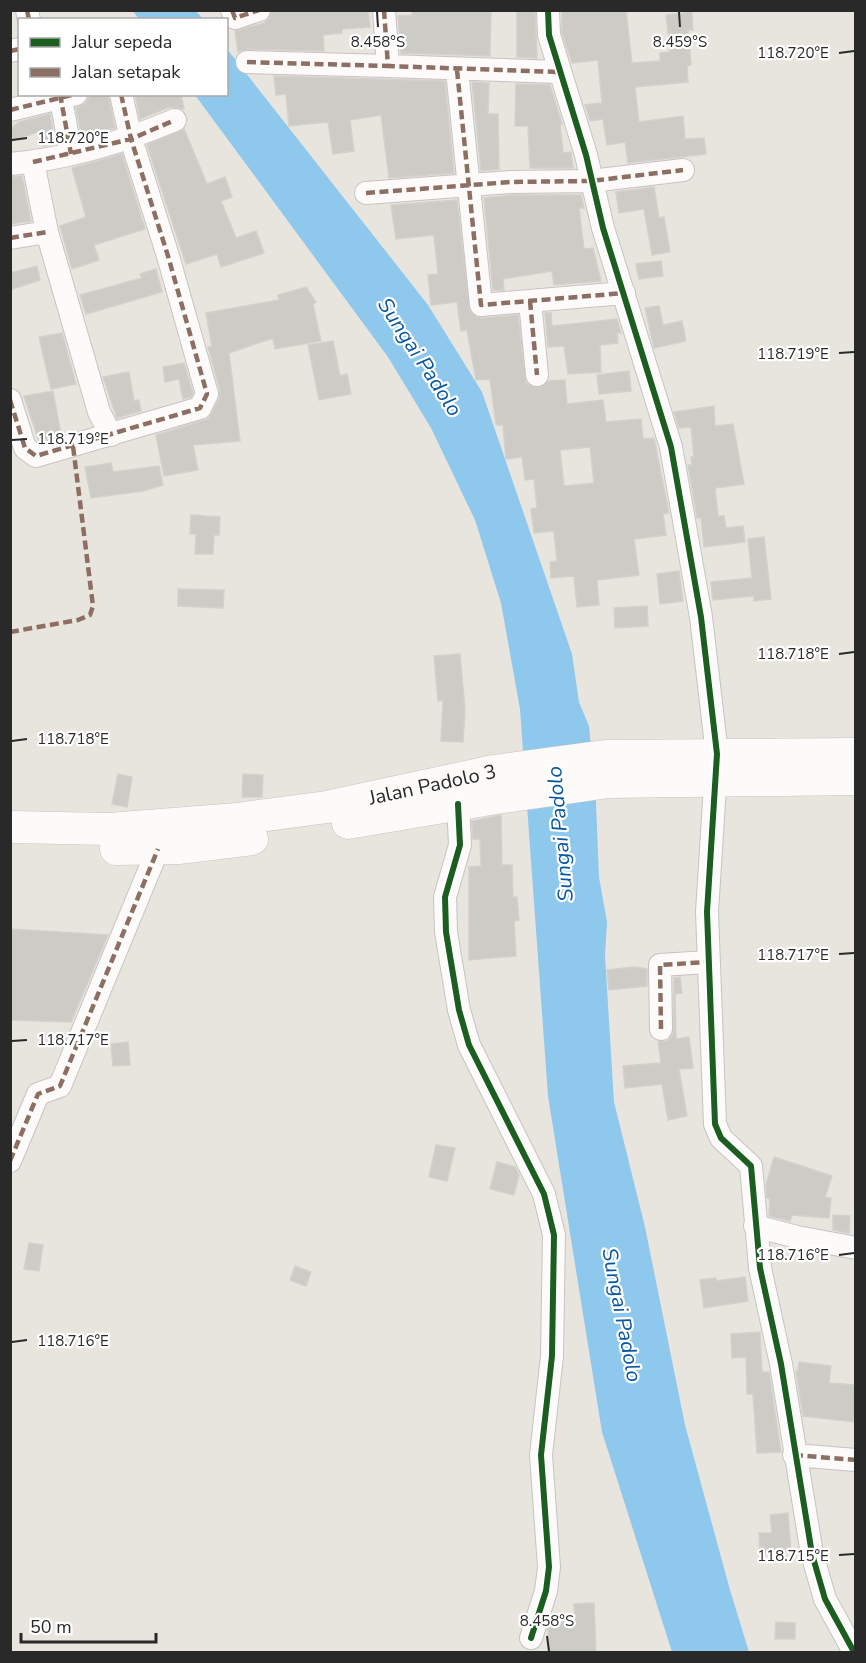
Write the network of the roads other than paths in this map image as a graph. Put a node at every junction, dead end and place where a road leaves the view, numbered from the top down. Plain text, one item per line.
1 (232, 10) edge
2 (259, 10) edge
3 (384, 10) edge
4 (548, 10) edge
5 (247, 62) dead end
6 (388, 66) junction
7 (457, 70) junction
8 (559, 72) junction
9 (66, 96) edge
10 (121, 96) edge
11 (10, 110) edge
12 (175, 120) dead end
13 (130, 139) junction
14 (71, 154) junction
15 (33, 162) junction
16 (10, 164) edge
17 (683, 170) dead end
18 (591, 181) junction
19 (469, 185) junction
20 (366, 193) dead end
21 (47, 232) junction
22 (10, 238) edge
23 (624, 293) junction
24 (530, 301) junction
25 (537, 375) dead end
26 (10, 400) edge
27 (111, 435) junction
28 (855, 754) edge
29 (717, 768) junction
30 (855, 779) edge
31 (495, 785) junction
32 (458, 804) junction
33 (10, 827) edge
34 (10, 848) edge
35 (158, 849) junction
36 (708, 963) junction
37 (660, 1029) dead end
38 (10, 1161) edge
39 (755, 1226) junction
40 (855, 1248) edge
41 (794, 1455) junction
42 (855, 1461) edge
43 (531, 1638) dead end
44 (854, 1653) edge

1 - 2 street
3 - 6 street
4 - 8 street
5 - 6 street
6 - 7 street
7 - 8 street
7 - 19 street
8 - 18 street
9 - 11 street
9 - 14 street
10 - 13 street
12 - 13 street
13 - 14 street
13 - 27 street
14 - 15 street
15 - 16 street
15 - 21 street
17 - 18 street
18 - 19 street
18 - 23 street
19 - 20 street
19 - 24 street
21 - 22 street
21 - 27 street
23 - 24 street
23 - 29 street
24 - 25 street
26 - 27 street
28 - 29 street, Jalan Padolo 3
29 - 30 street, Jalan Padolo 3
29 - 31 street, Jalan Padolo 3
29 - 36 street
31 - 32 street, Jalan Padolo 3
31 - 33 street, Jalan Padolo 3
32 - 35 street, Jalan Padolo 3
32 - 43 street
34 - 35 street, Jalan Padolo 3
35 - 38 street
36 - 37 street
36 - 39 street
39 - 40 street
39 - 41 street
41 - 42 street
41 - 44 street

